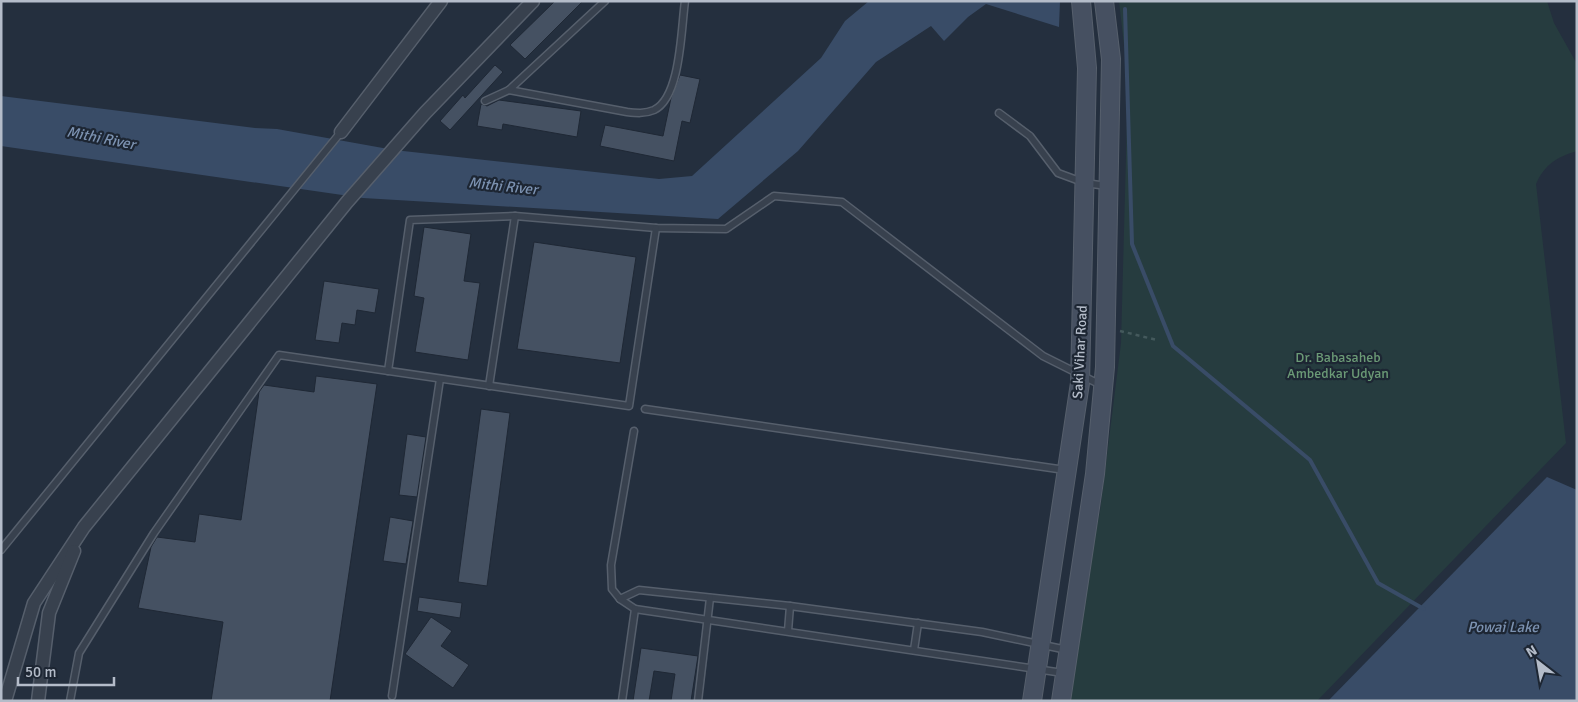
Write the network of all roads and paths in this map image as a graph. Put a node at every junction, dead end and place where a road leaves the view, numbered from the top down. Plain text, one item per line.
1 (441, 1) edge
2 (533, 1) edge
3 (605, 1) edge
4 (685, 1) edge
5 (1081, 2) edge
6 (1104, 2) edge
7 (508, 90) junction
8 (486, 101) dead end
9 (1087, 107) junction
10 (1110, 108) junction
11 (999, 113) dead end
12 (341, 132) joint
13 (1085, 183) junction
14 (1108, 186) junction
15 (515, 216) junction
16 (656, 228) junction
17 (1106, 330) junction
18 (1157, 340) dead end
19 (388, 371) junction
20 (1081, 375) junction
21 (440, 379) junction
22 (489, 386) junction
23 (1103, 386) junction
24 (645, 409) dead end
25 (634, 430) dead end
26 (1066, 470) junction
27 (84, 528) junction
28 (1, 550) edge
29 (710, 598) junction
30 (620, 599) junction
31 (790, 606) junction
32 (635, 609) junction
33 (708, 619) junction
34 (918, 623) junction
35 (788, 631) junction
36 (1041, 645) junction
37 (914, 650) junction
38 (1068, 650) junction
39 (1037, 668) junction
40 (1065, 673) junction
41 (392, 696) dead end
42 (5, 701) edge
43 (38, 701) edge
44 (70, 701) edge
45 (622, 701) edge
46 (698, 701) edge
47 (1032, 701) edge
48 (1061, 701) edge

1 - 12 street
2 - 27 street
3 - 7 lane
4 - 7 lane
5 - 6 main road
5 - 9 main road, Saki Vihar Road
6 - 10 main road, Saki Vihar Road
7 - 8 lane
9 - 10 main road
9 - 13 main road, Saki Vihar Road
10 - 14 main road, Saki Vihar Road
11 - 13 lane
12 - 28 lane
13 - 14 lane
13 - 20 main road, Saki Vihar Road
14 - 17 main road, Saki Vihar Road
15 - 16 lane
15 - 19 lane
15 - 22 lane
16 - 20 lane
16 - 22 lane
17 - 18 path
17 - 23 main road, Saki Vihar Road
19 - 21 lane
19 - 44 lane
20 - 23 lane
20 - 26 main road, Saki Vihar Road
21 - 22 lane
21 - 41 lane
23 - 38 main road, Saki Vihar Road
24 - 26 lane
25 - 30 lane
26 - 36 main road, Saki Vihar Road
27 - 42 street
27 - 43 street
29 - 30 lane
29 - 31 lane
29 - 33 lane
30 - 32 lane
31 - 34 lane
31 - 35 lane
32 - 33 lane
32 - 45 lane
33 - 35 lane
33 - 46 lane
34 - 36 lane
34 - 37 lane
35 - 37 lane
36 - 38 lane
36 - 39 main road, Saki Vihar Road
37 - 39 lane
38 - 40 main road, Saki Vihar Road
39 - 40 lane
39 - 47 main road, Saki Vihar Road
40 - 48 main road, Saki Vihar Road

